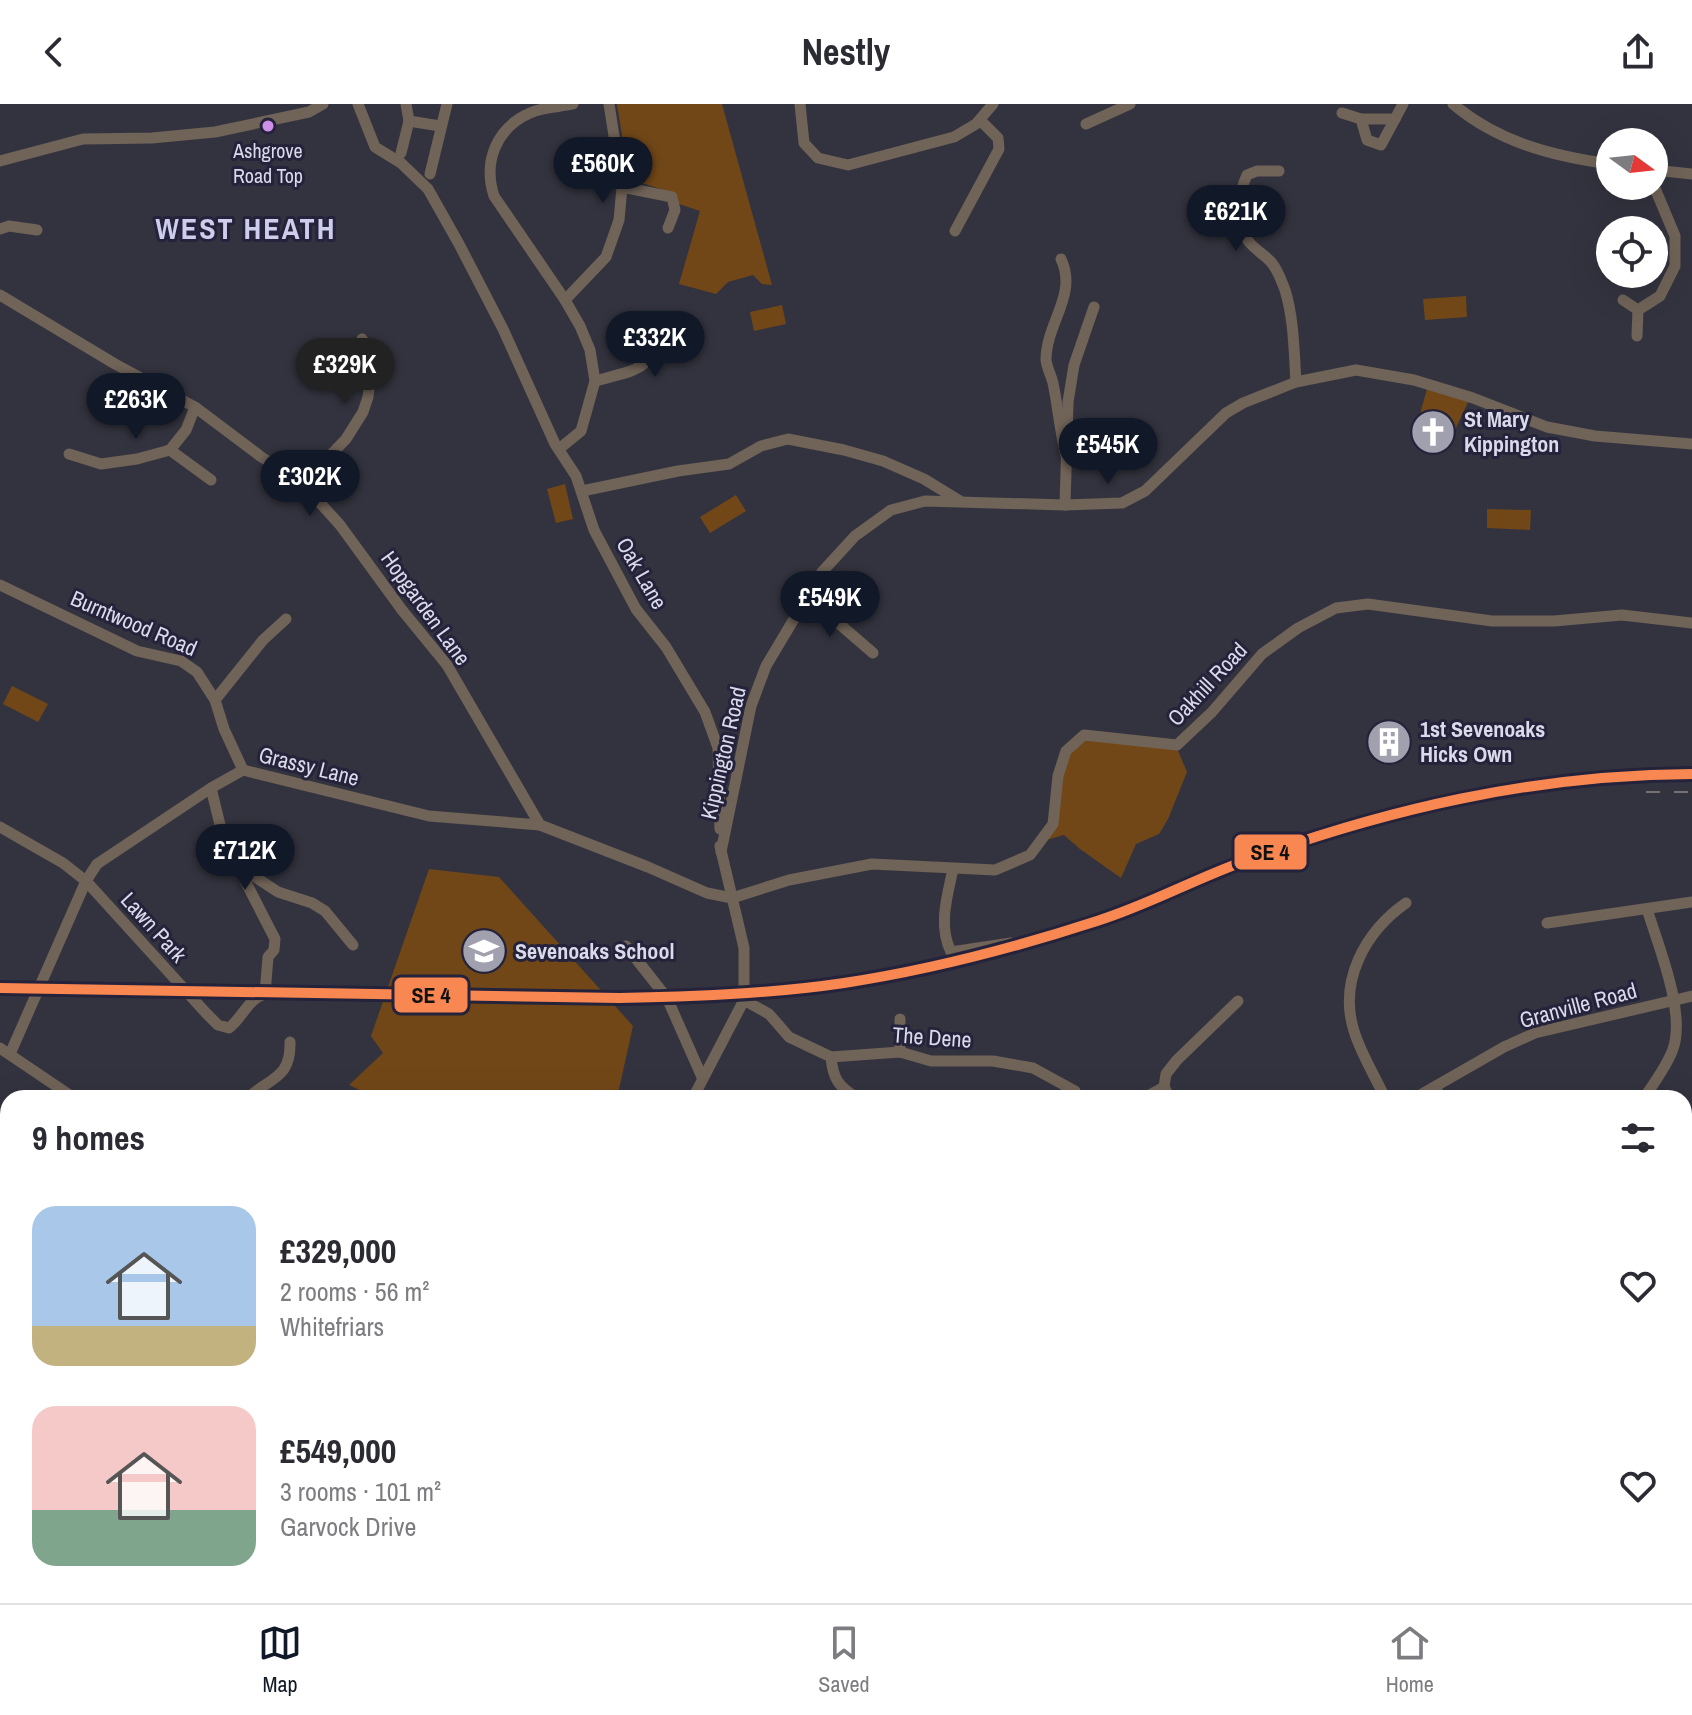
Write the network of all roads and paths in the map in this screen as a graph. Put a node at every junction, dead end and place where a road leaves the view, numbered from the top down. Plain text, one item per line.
1 (323, 104) edge
2 (358, 104) edge
3 (406, 104) edge
4 (447, 104) edge
5 (573, 104) edge
6 (609, 104) edge
7 (800, 104) edge
8 (993, 104) edge
9 (1130, 104) edge
10 (1403, 104) edge
11 (1453, 104) edge
12 (1342, 113) dead end
13 (1361, 119) junction
14 (1395, 119) junction
15 (980, 120) junction
16 (409, 121) junction
17 (1086, 124) dead end
18 (440, 126) junction
19 (401, 153) dead end
20 (0, 161) edge
21 (1596, 161) edge
22 (1279, 171) dead end
23 (1668, 171) edge
24 (430, 174) dead end
25 (1692, 174) edge
26 (622, 187) junction
27 (1660, 200) edge
28 (668, 228) dead end
29 (0, 229) edge
30 (37, 230) dead end
31 (955, 231) dead end
32 (1061, 259) dead end
33 (0, 295) edge
34 (565, 300) junction
35 (1623, 300) dead end
36 (1094, 307) dead end
37 (1638, 310) junction
38 (666, 323) dead end
39 (1637, 336) dead end
40 (362, 339) dead end
41 (595, 381) junction
42 (1296, 382) junction
43 (195, 407) junction
44 (1692, 444) edge
45 (559, 449) junction
46 (170, 450) junction
47 (69, 454) dead end
48 (1066, 456) junction
49 (211, 480) dead end
50 (303, 484) junction
51 (582, 491) junction
52 (960, 501) junction
53 (1065, 505) junction
54 (0, 585) edge
55 (804, 601) junction
56 (286, 619) dead end
57 (1692, 623) edge
58 (873, 653) dead end
59 (215, 700) junction
60 (243, 770) junction
61 (211, 788) junction
62 (540, 825) junction
63 (0, 827) edge
64 (721, 852) junction
65 (237, 865) junction
66 (953, 869) junction
67 (86, 881) junction
68 (732, 898) junction
69 (1692, 902) edge
70 (1406, 903) dead end
71 (1647, 909) junction
72 (1547, 923) dead end
73 (1011, 943) dead end
74 (353, 945) dead end
75 (626, 946) dead end
76 (1692, 996) edge
77 (744, 1000) junction
78 (1238, 1001) dead end
79 (1673, 1001) junction
80 (904, 1025) dead end
81 (290, 1042) dead end
82 (5, 1051) edge
83 (900, 1052) junction
84 (831, 1057) junction
85 (702, 1077) junction
86 (62, 1090) edge
87 (259, 1090) edge
88 (696, 1090) edge
89 (845, 1090) edge
90 (1073, 1090) edge
91 (1167, 1090) edge
92 (1381, 1090) edge
93 (1441, 1090) edge
94 (1649, 1090) edge

1 - 20 street
2 - 45 street, Oak Lane
3 - 16 street
4 - 18 street
5 - 34 street
6 - 26 street
7 - 15 street
8 - 15 street
9 - 17 street
10 - 14 street
11 - 21 street
12 - 13 street
13 - 14 street
13 - 14 street
15 - 31 street
16 - 18 street
16 - 19 street
18 - 24 street
22 - 42 street
23 - 25 street
26 - 28 street
26 - 34 street
27 - 37 street
29 - 30 street
32 - 48 street
33 - 43 street, Hopgarden Lane
34 - 41 street
35 - 37 street
36 - 48 street
37 - 39 street
38 - 41 street
40 - 50 street
41 - 45 street
42 - 44 street, Kippington Road
42 - 53 street, Kippington Road
43 - 46 street
43 - 50 street, Hopgarden Lane
45 - 51 street, Oak Lane
46 - 47 street
46 - 49 street
48 - 53 street
50 - 62 street, Hopgarden Lane
51 - 52 street
51 - 64 street, Oak Lane
52 - 53 street, Kippington Road
52 - 55 street, Kippington Road
54 - 59 street, Burntwood Road
55 - 58 street
55 - 64 street, Kippington Road
56 - 59 street
57 - 66 street, Oakhill Road
59 - 60 street, Burntwood Road
60 - 61 street, Grassy Lane
60 - 62 street, Grassy Lane
61 - 65 street
61 - 67 street, Grassy Lane
62 - 68 street, Grassy Lane
63 - 67 street
64 - 68 street, Oak Lane
65 - 67 street, Lawn Park
65 - 74 street
66 - 68 street, Oakhill Road
66 - 73 street
67 - 82 street, Grassy Lane
68 - 77 street, Oak Lane
69 - 71 street
70 - 92 street
71 - 72 street
71 - 79 street
75 - 85 street
76 - 79 street, Granville Road
77 - 84 street, The Dene
77 - 85 street, Oak Lane
78 - 91 street
79 - 93 street, Granville Road
79 - 94 street
80 - 83 street
81 - 87 street
82 - 86 street
83 - 84 street, The Dene
83 - 90 street, The Dene
84 - 89 street
85 - 88 street, Oak Lane

